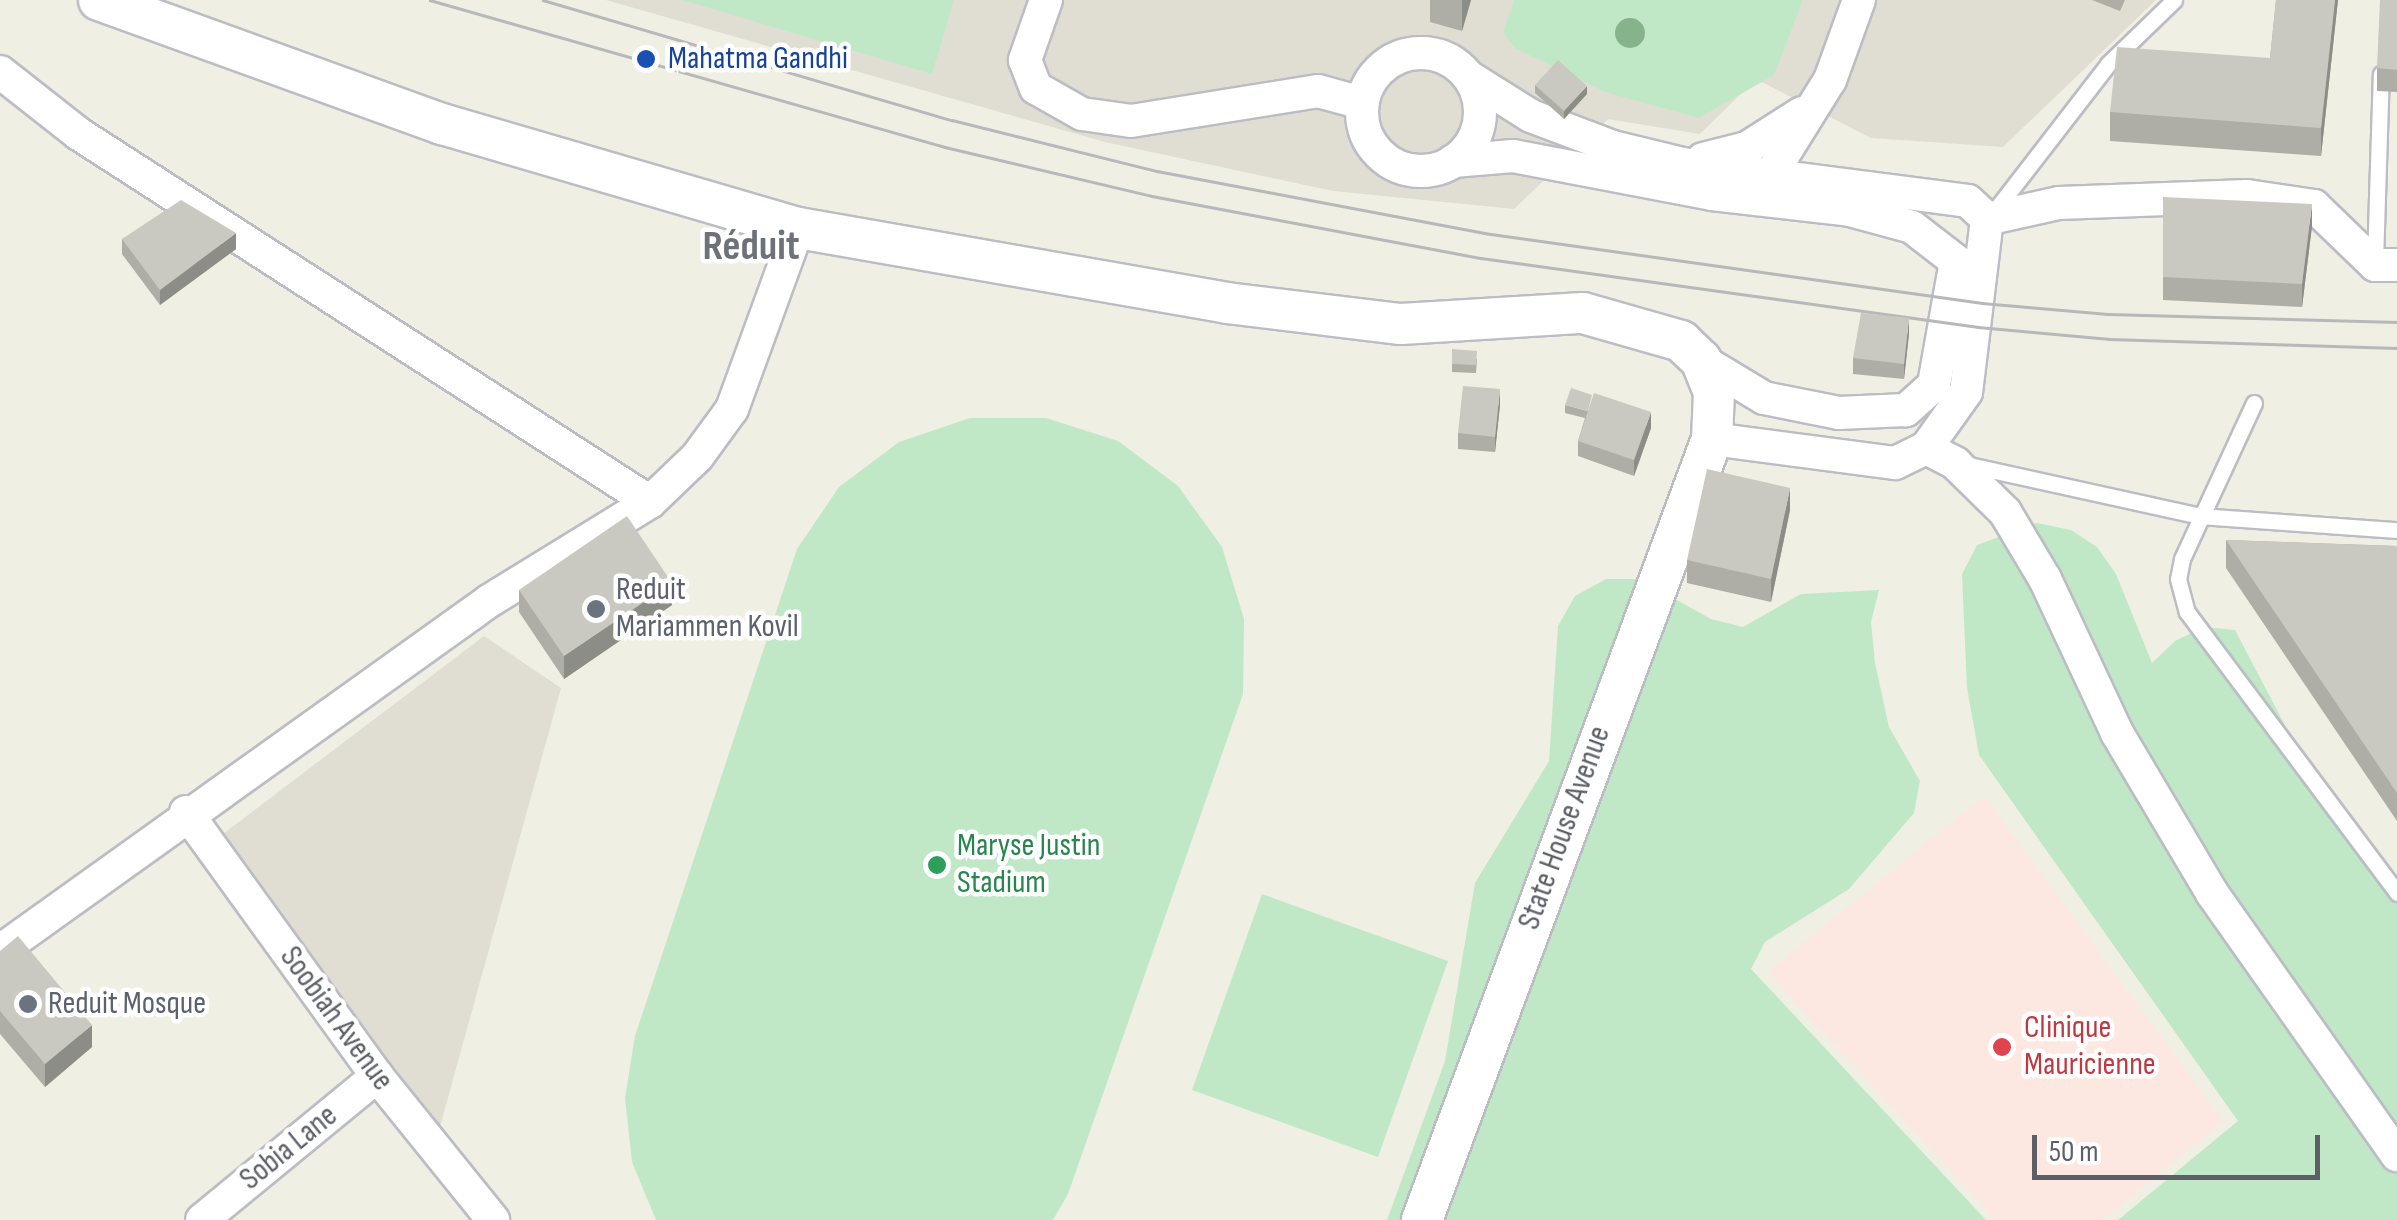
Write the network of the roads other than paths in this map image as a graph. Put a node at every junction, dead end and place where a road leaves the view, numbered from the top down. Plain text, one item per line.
1 (99, 0) edge
2 (1046, 0) edge
3 (1859, 0) edge
4 (2174, 0) edge
5 (2382, 57) edge
6 (0, 72) edge
7 (1468, 76) junction
8 (1817, 100) junction
9 (1362, 103) junction
10 (1453, 161) junction
11 (1683, 164) junction
12 (1772, 173) junction
13 (1987, 219) junction
14 (798, 228) junction
15 (2386, 265) edge
16 (1701, 360) junction
17 (2254, 403) dead end
18 (1712, 439) junction
19 (1941, 455) junction
20 (650, 502) junction
21 (2200, 516) junction
22 (2397, 530) edge
23 (186, 812) junction
24 (2397, 893) edge
25 (0, 950) edge
26 (377, 1076) junction
27 (2397, 1155) edge
28 (202, 1220) edge
29 (493, 1220) edge
30 (1422, 1220) edge

1 - 14 street
2 - 9 street
3 - 8 street
4 - 13 lane
5 - 15 lane
6 - 20 street
7 - 9 street
7 - 10 street
7 - 11 street
8 - 11 street
8 - 12 street
9 - 10 street
10 - 16 street
11 - 12 street
12 - 13 street
13 - 15 street
13 - 19 street
14 - 16 street
14 - 20 street
16 - 18 street, State House Avenue
17 - 21 lane
18 - 19 street
18 - 30 street, State House Avenue
19 - 21 lane
19 - 27 street
20 - 23 street
21 - 22 lane
21 - 24 lane
23 - 25 street
23 - 26 street, Soobiah Avenue
26 - 28 street, Sobia Lane
26 - 29 street, Soobiah Avenue

